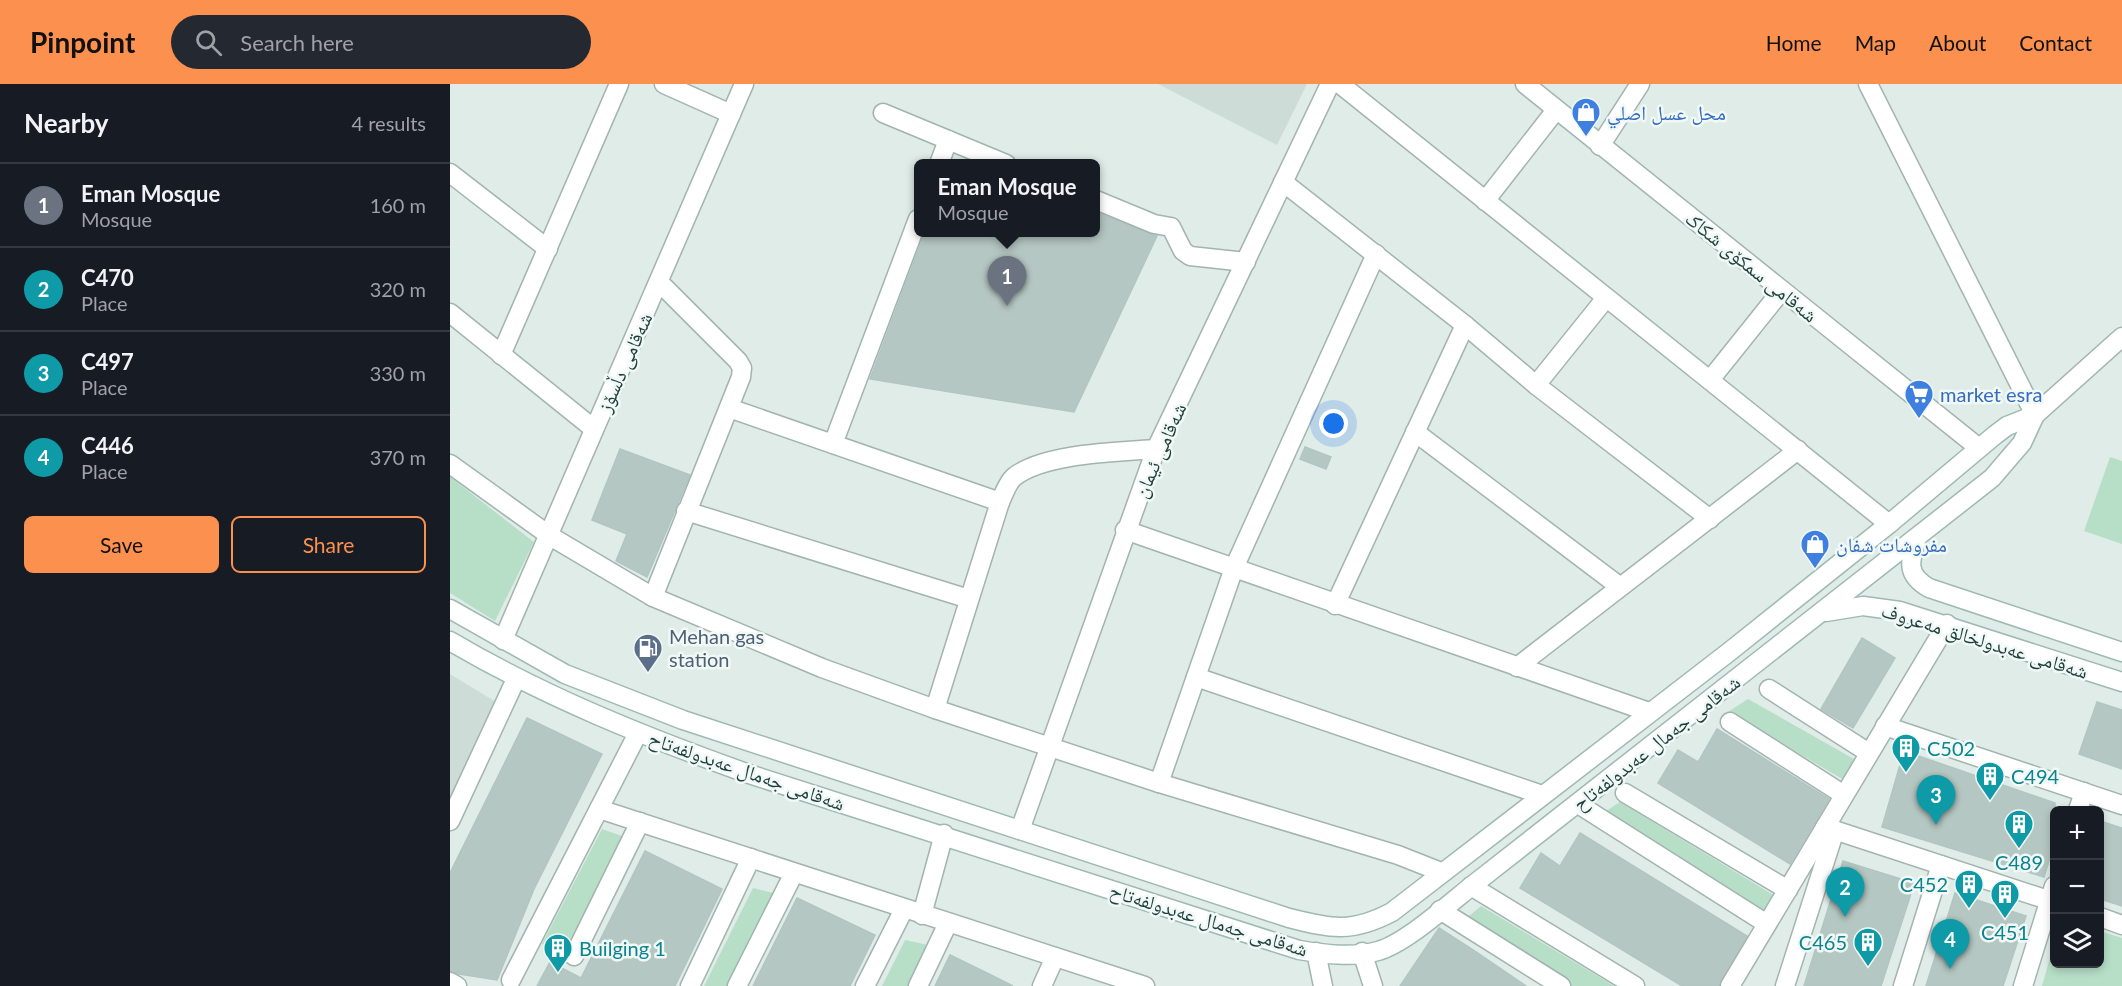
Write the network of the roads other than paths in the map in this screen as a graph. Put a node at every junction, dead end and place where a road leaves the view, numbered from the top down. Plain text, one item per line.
1 (618, 84) edge
2 (664, 84) edge
3 (744, 84) edge
4 (1330, 84) edge
5 (1340, 84) edge
6 (1525, 84) edge
7 (1640, 84) edge
8 (1868, 84) edge
9 (1556, 110) junction
10 (883, 113) dead end
11 (731, 114) junction
12 (948, 140) junction
13 (1600, 146) junction
14 (941, 159) edge
15 (994, 159) edge
16 (450, 172) edge
17 (1283, 182) junction
18 (1485, 201) junction
19 (1100, 202) edge
20 (914, 230) edge
21 (548, 249) junction
22 (1376, 254) junction
23 (1246, 262) junction
24 (659, 282) junction
25 (1782, 290) junction
26 (1606, 298) junction
27 (450, 313) edge
28 (1465, 325) junction
29 (2122, 338) edge
30 (501, 355) junction
31 (1710, 380) junction
32 (1536, 385) junction
33 (729, 408) junction
34 (2034, 415) junction
35 (594, 429) junction
36 (1415, 432) junction
37 (833, 444) junction
38 (1979, 448) junction
39 (1156, 449) junction
40 (1798, 450) junction
41 (450, 464) edge
42 (1000, 502) junction
43 (686, 511) junction
44 (1710, 519) junction
45 (1889, 524) junction
46 (1125, 530) junction
47 (550, 536) junction
48 (1917, 538) junction
49 (1234, 567) junction
50 (1619, 586) junction
51 (653, 597) junction
52 (969, 599) junction
53 (1335, 605) junction
54 (450, 609) edge
55 (1813, 618) junction
56 (1947, 624) junction
57 (503, 640) junction
58 (450, 641) edge
59 (1728, 652) junction
60 (2122, 652) edge
61 (1517, 667) junction
62 (1745, 672) junction
63 (1196, 677) junction
64 (516, 679) junction
65 (2122, 682) edge
66 (1769, 689) dead end
67 (935, 709) junction
68 (1649, 712) junction
69 (1730, 722) dead end
70 (1885, 726) junction
71 (638, 733) junction
72 (1050, 746) junction
73 (1869, 753) junction
74 (1159, 783) junction
75 (2084, 792) junction
76 (1625, 793) dead end
77 (1542, 795) junction
78 (1844, 795) junction
79 (1578, 804) junction
80 (2122, 804) edge
81 (2079, 806) edge
82 (599, 809) junction
83 (450, 821) edge
84 (640, 822) junction
85 (1830, 829) junction
86 (1020, 830) junction
87 (944, 834) junction
88 (751, 858) junction
89 (1941, 865) junction
90 (1441, 872) junction
91 (794, 873) junction
92 (1471, 886) junction
93 (1788, 890) junction
94 (2050, 895) edge
95 (2050, 905) edge
96 (904, 909) junction
97 (1440, 910) junction
98 (922, 915) junction
99 (2104, 918) edge
100 (948, 923) junction
101 (1767, 924) junction
102 (2122, 925) edge
103 (1316, 952) junction
104 (1362, 952) junction
105 (574, 956) dead end
106 (1055, 957) junction
107 (1097, 979) edge
108 (511, 980) dead end
109 (450, 982) edge
110 (457, 986) edge
111 (690, 986) edge
112 (737, 986) edge
113 (865, 986) edge
114 (918, 986) edge
115 (1042, 986) edge
116 (1145, 986) edge
117 (1323, 986) edge
118 (1373, 986) edge
119 (1561, 986) edge
120 (1635, 986) edge
121 (1730, 986) edge
122 (1785, 986) edge
123 (1903, 986) edge
124 (2023, 986) edge

1 - 21 street
2 - 11 street
3 - 11 street, شەقامی دڵسۆز
4 - 17 street, شەقامی ئیمان
5 - 18 street
6 - 9 street, شەقامی سمکۆی شکاک
7 - 13 street
8 - 34 street
9 - 13 street, شەقامی سمکۆی شکاک
9 - 18 street
10 - 12 street
11 - 24 street, شەقامی دڵسۆز
12 - 14 street
12 - 15 street
13 - 25 street, شەقامی سمکۆی شکاک
16 - 21 street
17 - 22 street
17 - 23 street, شەقامی ئیمان
18 - 26 street
19 - 23 street
20 - 37 street
21 - 30 street
22 - 28 street
22 - 49 street
23 - 39 street, شەقامی ئیمان
24 - 33 street
24 - 35 street, شەقامی دڵسۆز
25 - 31 street
25 - 38 street, شەقامی سمکۆی شکاک
26 - 31 street
26 - 32 street
27 - 30 street
28 - 32 street
28 - 36 street
29 - 34 street, شەقامی جەمال عەبدولفەتاح
30 - 35 street
31 - 40 street
32 - 44 street
33 - 37 street
33 - 43 street
34 - 38 street, شەقامی جەمال عەبدولفەتاح
34 - 48 street, شەقامی جەمال عەبدولفەتاح
35 - 47 street, شەقامی دڵسۆز
36 - 50 street
36 - 53 street
37 - 42 street
38 - 45 street, شەقامی جەمال عەبدولفەتاح
39 - 42 street
39 - 46 street, شەقامی ئیمان
40 - 44 street
40 - 45 street
41 - 47 street
42 - 52 street
43 - 51 street
43 - 52 street
44 - 50 street
45 - 59 street, شەقامی جەمال عەبدولفەتاح
46 - 49 street
46 - 72 street, شەقامی ئیمان
47 - 51 street
47 - 57 street, شەقامی دڵسۆز
48 - 55 street, شەقامی جەمال عەبدولفەتاح
48 - 60 street, شەقامی عەبدولخالق مەعروف
49 - 53 street
49 - 63 street
50 - 61 street
51 - 67 street
52 - 67 street
53 - 61 street
54 - 57 street, شەقامی جەمال عەبدولفەتاح
55 - 56 street, شەقامی عەبدولخالق مەعروف
55 - 62 street, شەقامی جەمال عەبدولفەتاح
56 - 65 street, شەقامی عەبدولخالق مەعروف
56 - 70 street
57 - 86 street, شەقامی جەمال عەبدولفەتاح
58 - 64 street, شەقامی جەمال عەبدولفەتاح
59 - 62 street
59 - 68 street, شەقامی جەمال عەبدولفەتاح
61 - 68 street
62 - 79 street, شەقامی جەمال عەبدولفەتاح
63 - 74 street
63 - 77 street
64 - 71 street, شەقامی جەمال عەبدولفەتاح
64 - 83 street
66 - 73 street
67 - 72 street
68 - 77 street, شەقامی جەمال عەبدولفەتاح
69 - 78 street
70 - 73 street
70 - 75 street
71 - 82 street
71 - 87 street, شەقامی جەمال عەبدولفەتاح
72 - 74 street
72 - 86 street, شەقامی ئیمان
73 - 78 street
74 - 90 street
75 - 80 street
75 - 81 street
76 - 93 street
77 - 90 street, شەقامی جەمال عەبدولفەتاح
78 - 85 street
79 - 92 street, شەقامی جەمال عەبدولفەتاح
79 - 101 street
82 - 84 street
82 - 108 street
84 - 88 street
84 - 105 street
85 - 89 street
85 - 93 street
85 - 122 street
86 - 90 street, شەقامی جەمال عەبدولفەتاح
87 - 98 street
87 - 103 street, شەقامی جەمال عەبدولفەتاح
88 - 91 street
88 - 111 street
89 - 94 street
89 - 123 street
91 - 96 street
91 - 112 street
92 - 97 street, شەقامی جەمال عەبدولفەتاح
92 - 120 street
93 - 101 street
95 - 124 street
96 - 98 street
96 - 113 street
97 - 104 street, شەقامی جەمال عەبدولفەتاح
97 - 119 street
98 - 100 street
99 - 102 street
100 - 106 street
100 - 114 street
101 - 121 street
103 - 104 street, شەقامی جەمال عەبدولفەتاح
103 - 117 street
104 - 118 street
106 - 107 street
106 - 115 street
107 - 116 street
109 - 110 street

